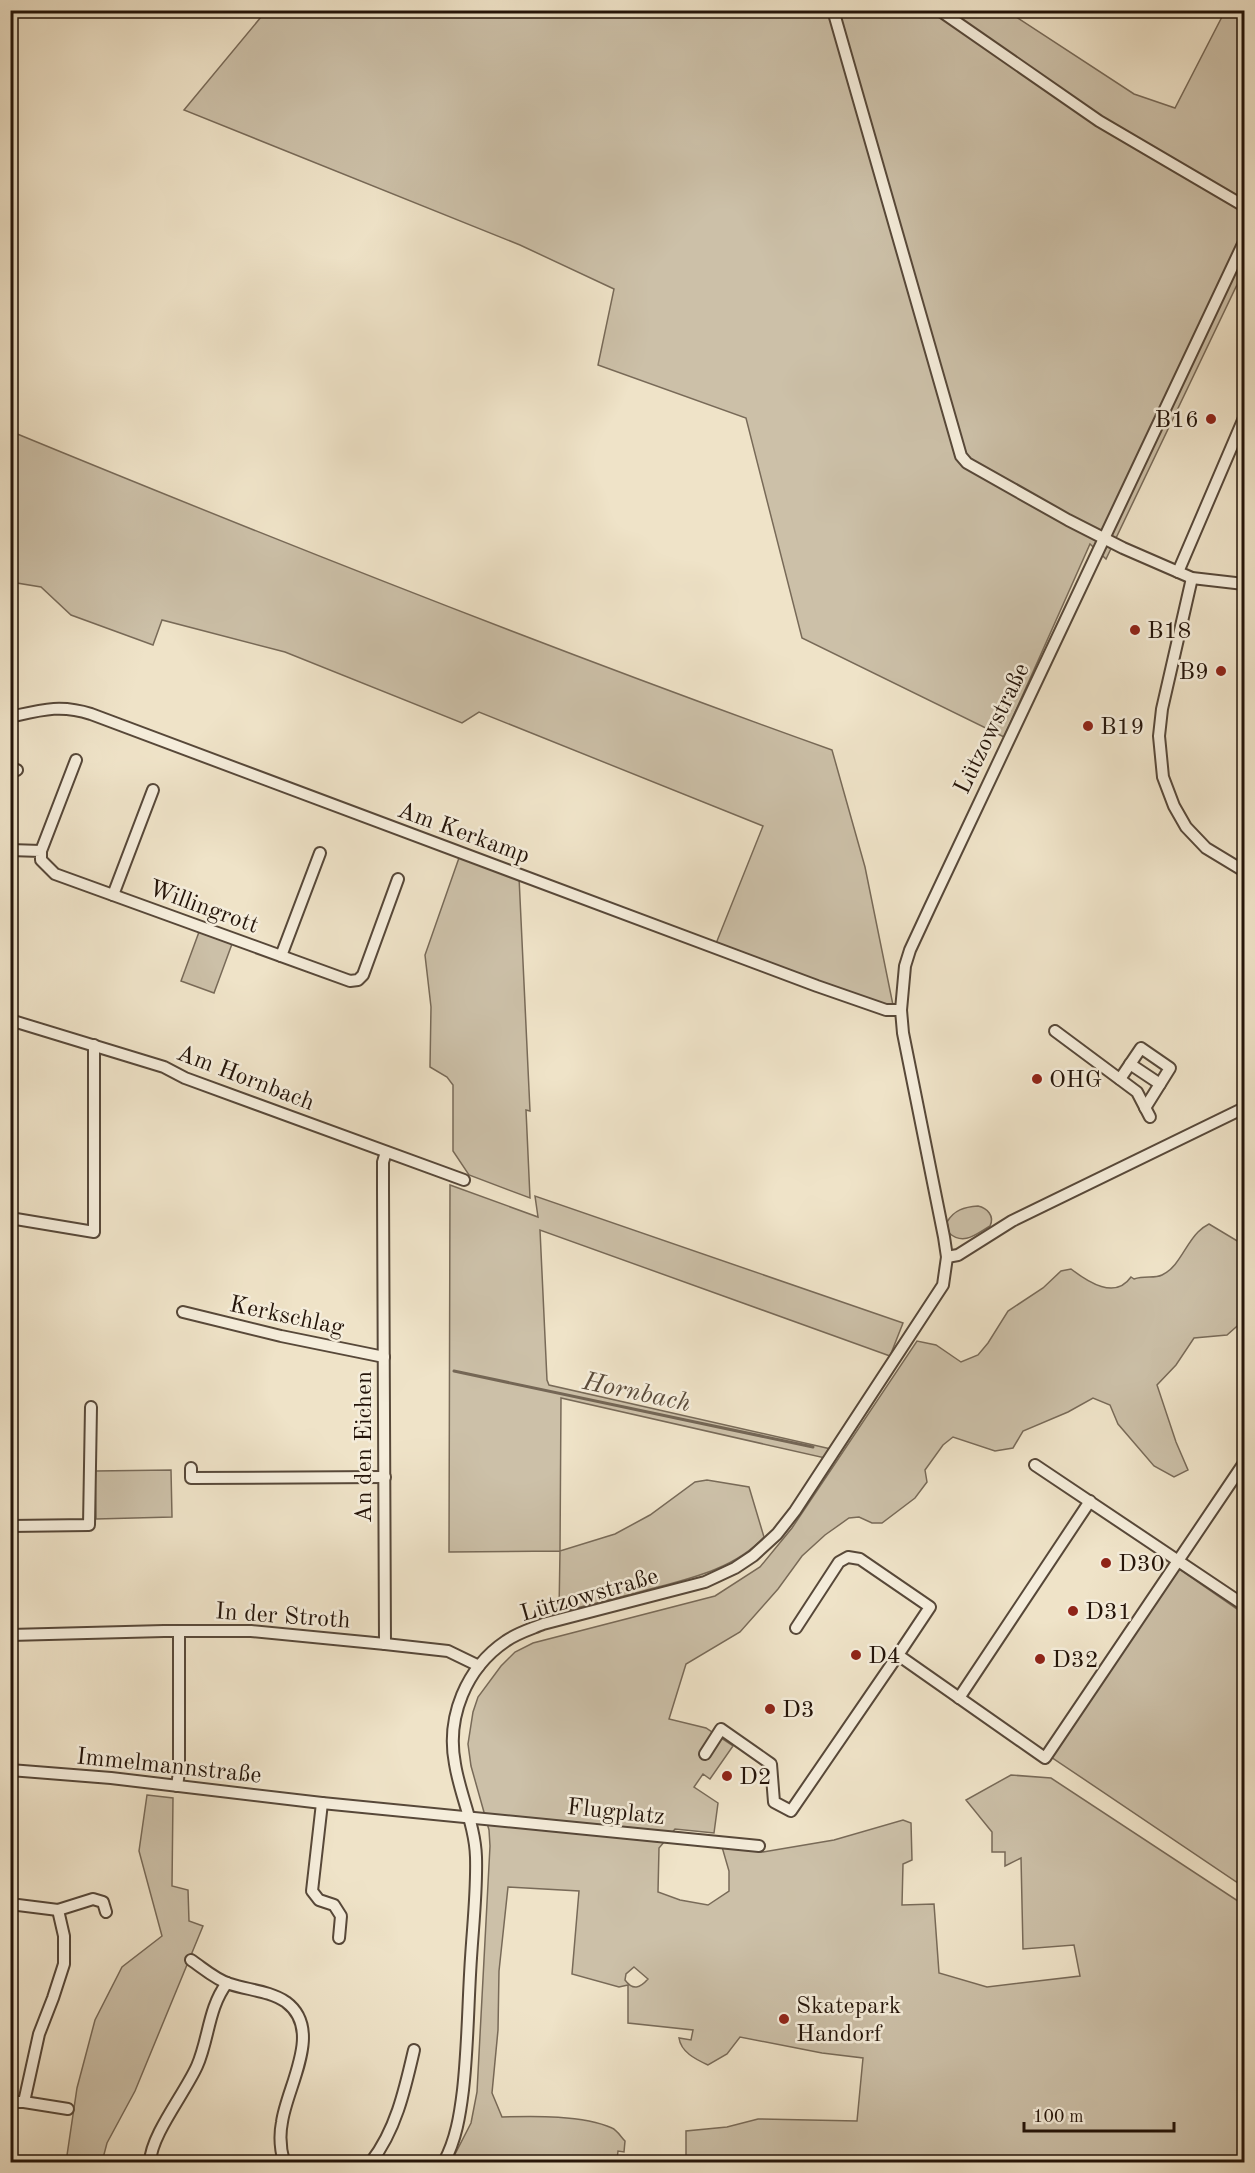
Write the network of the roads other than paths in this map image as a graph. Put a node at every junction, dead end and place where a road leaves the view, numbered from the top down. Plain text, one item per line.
1 (833, 10) edge
2 (939, 10) edge
3 (1245, 206) edge
4 (1245, 242) edge
5 (1245, 418) edge
6 (1105, 539) junction
7 (1178, 572) junction
8 (1192, 578) junction
9 (1245, 584) edge
10 (10, 717) edge
11 (76, 760) dead end
12 (153, 790) dead end
13 (10, 850) edge
14 (41, 851) junction
15 (320, 853) dead end
16 (1245, 871) edge
17 (398, 879) dead end
18 (113, 895) junction
19 (281, 956) junction
20 (901, 1010) junction
21 (10, 1020) edge
22 (1055, 1032) dead end
23 (94, 1045) junction
24 (1130, 1064) junction
25 (1120, 1078) junction
26 (1160, 1084) junction
27 (1245, 1108) edge
28 (386, 1152) junction
29 (464, 1180) dead end
30 (10, 1218) edge
31 (947, 1257) junction
32 (183, 1312) dead end
33 (384, 1356) junction
34 (91, 1407) dead end
35 (1245, 1463) edge
36 (1035, 1465) dead end
37 (191, 1468) dead end
38 (385, 1477) junction
39 (1090, 1501) junction
40 (10, 1526) edge
41 (1178, 1559) junction
42 (1245, 1605) edge
43 (796, 1628) dead end
44 (178, 1631) junction
45 (10, 1635) edge
46 (385, 1644) junction
47 (898, 1655) junction
48 (479, 1666) junction
49 (958, 1698) junction
50 (705, 1754) dead end
51 (10, 1770) edge
52 (177, 1786) junction
53 (322, 1803) junction
54 (469, 1817) junction
55 (759, 1846) dead end
56 (10, 1904) edge
57 (58, 1910) junction
58 (106, 1912) dead end
59 (339, 1938) dead end
60 (191, 1960) dead end
61 (227, 1983) junction
62 (414, 2050) dead end
63 (10, 2102) edge
64 (24, 2102) junction
65 (68, 2109) dead end
66 (150, 2163) edge
67 (284, 2163) edge
68 (371, 2163) edge
69 (444, 2163) edge

1 - 6 street
2 - 3 street
4 - 6 street, Lützowstraße
5 - 7 street
6 - 7 street
6 - 20 street, Lützowstraße
7 - 8 street
8 - 9 street
8 - 16 street
10 - 20 street, Am Kerkamp
11 - 14 street
12 - 18 street, Willingrott
13 - 14 street
14 - 18 street, Willingrott
15 - 19 street, Willingrott
17 - 19 street, Willingrott
18 - 19 street, Willingrott
20 - 31 street, Lützowstraße
21 - 23 street, Am Hornbach
22 - 25 street
23 - 28 street, Am Hornbach
23 - 30 street
24 - 25 street
24 - 26 street
24 - 26 street
25 - 26 street
27 - 31 street
28 - 29 street, Am Hornbach
28 - 33 street, An den Eichen
31 - 48 street, Lützowstraße
32 - 33 street, Kerkschlag
33 - 38 street, An den Eichen
34 - 40 street
35 - 41 street
36 - 39 street
37 - 38 street
38 - 46 street, An den Eichen
39 - 41 street
39 - 49 street
41 - 42 street
41 - 49 street
43 - 47 street
44 - 45 street, In der Stroth
44 - 46 street, In der Stroth
44 - 52 street
46 - 48 street
47 - 49 street
47 - 50 street
48 - 54 street, Lützowstraße
51 - 52 street, Immelmannstraße
52 - 53 street, Immelmannstraße
53 - 54 street, Immelmannstraße
53 - 59 street
54 - 55 street, Flugplatz
54 - 69 street, Lützowstraße
56 - 57 street
57 - 58 street
57 - 64 street
60 - 61 street
61 - 66 street
61 - 67 street
62 - 68 street
63 - 64 street
64 - 65 street

